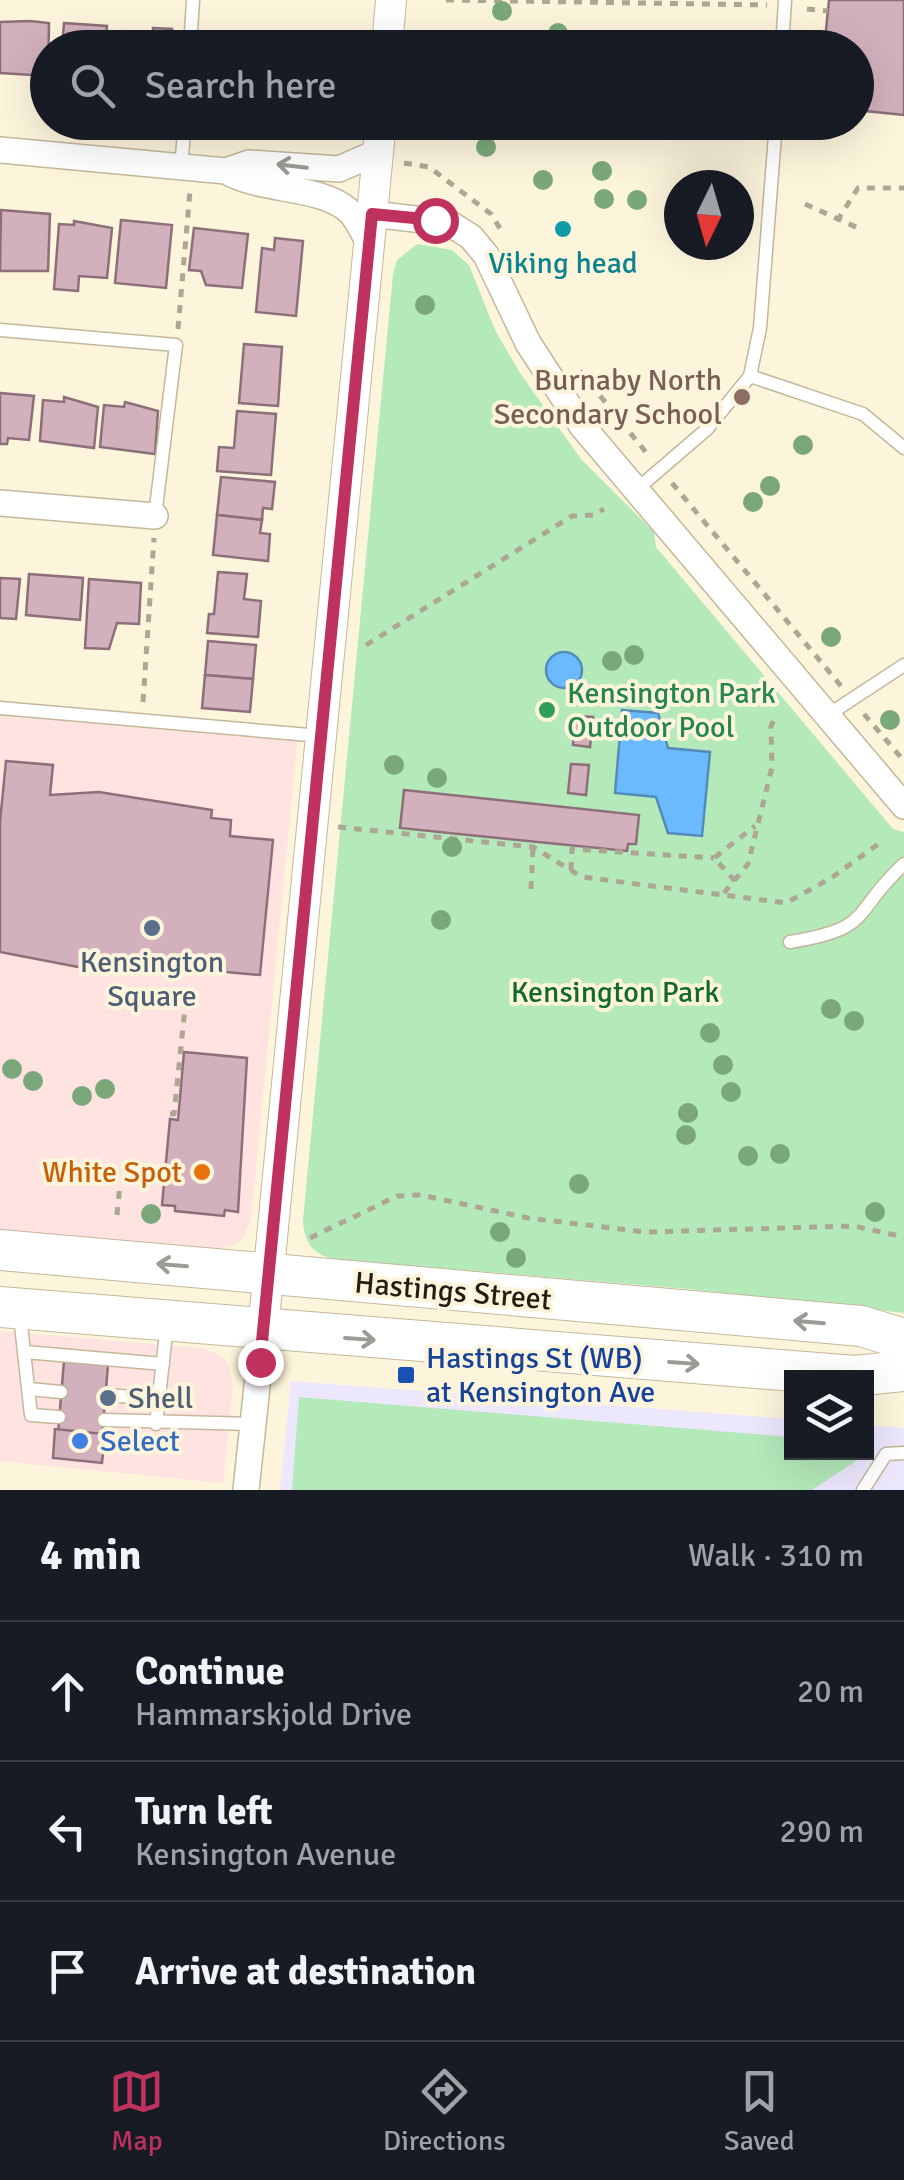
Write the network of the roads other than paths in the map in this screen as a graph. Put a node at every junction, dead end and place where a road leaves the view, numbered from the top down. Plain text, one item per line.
1 (193, 0) edge
2 (391, 0) edge
3 (785, 0) edge
4 (191, 30) edge
5 (388, 30) edge
6 (783, 30) edge
7 (185, 140) edge
8 (376, 140) edge
9 (380, 140) edge
10 (775, 140) edge
11 (0, 150) edge
12 (187, 167) junction
13 (226, 171) junction
14 (372, 214) junction
15 (370, 246) junction
16 (0, 330) edge
17 (750, 376) junction
18 (904, 448) edge
19 (636, 490) junction
20 (0, 503) edge
21 (155, 516) joint
22 (904, 665) edge
23 (0, 708) edge
24 (828, 715) junction
25 (323, 736) junction
26 (904, 806) edge
27 (904, 864) edge
28 (790, 942) dead end
29 (0, 1250) edge
30 (269, 1274) junction
31 (9, 1308) edge
32 (167, 1322) junction
33 (263, 1330) junction
34 (904, 1339) edge
35 (26, 1352) junction
36 (163, 1364) junction
37 (904, 1371) edge
38 (28, 1389) junction
39 (61, 1392) dead end
40 (106, 1395) dead end
41 (160, 1399) junction
42 (59, 1417) dead end
43 (104, 1420) dead end
44 (156, 1424) junction
45 (253, 1424) junction
46 (904, 1453) edge
47 (246, 1490) edge
48 (863, 1490) edge

1 - 4 lane
2 - 5 street
3 - 6 lane
7 - 12 lane
8 -> 13 street
9 - 14 street
10 - 17 lane
11 - 12 street
12 - 13 street
13 - 15 street
14 - 15 street
14 - 19 street
15 - 25 street
16 - 21 lane
17 - 18 lane
17 - 19 lane
19 - 24 street
20 - 21 street
22 - 24 lane
23 - 25 lane
24 - 26 street
25 - 30 street
27 - 28 lane
30 -> 29 main road, Hastings Street
30 - 33 street
34 -> 30 main road, Hastings Street
31 - 32 main road, Hastings Street
31 - 35 lane
32 - 33 main road, Hastings Street
32 - 36 lane
33 -> 37 main road, Hastings Street
33 - 45 street
35 - 36 lane
35 - 38 lane
36 - 41 lane
38 - 39 lane
38 - 42 lane
40 - 41 lane
41 - 44 lane
43 - 44 lane
44 - 45 lane
45 - 47 street
46 - 48 lane

